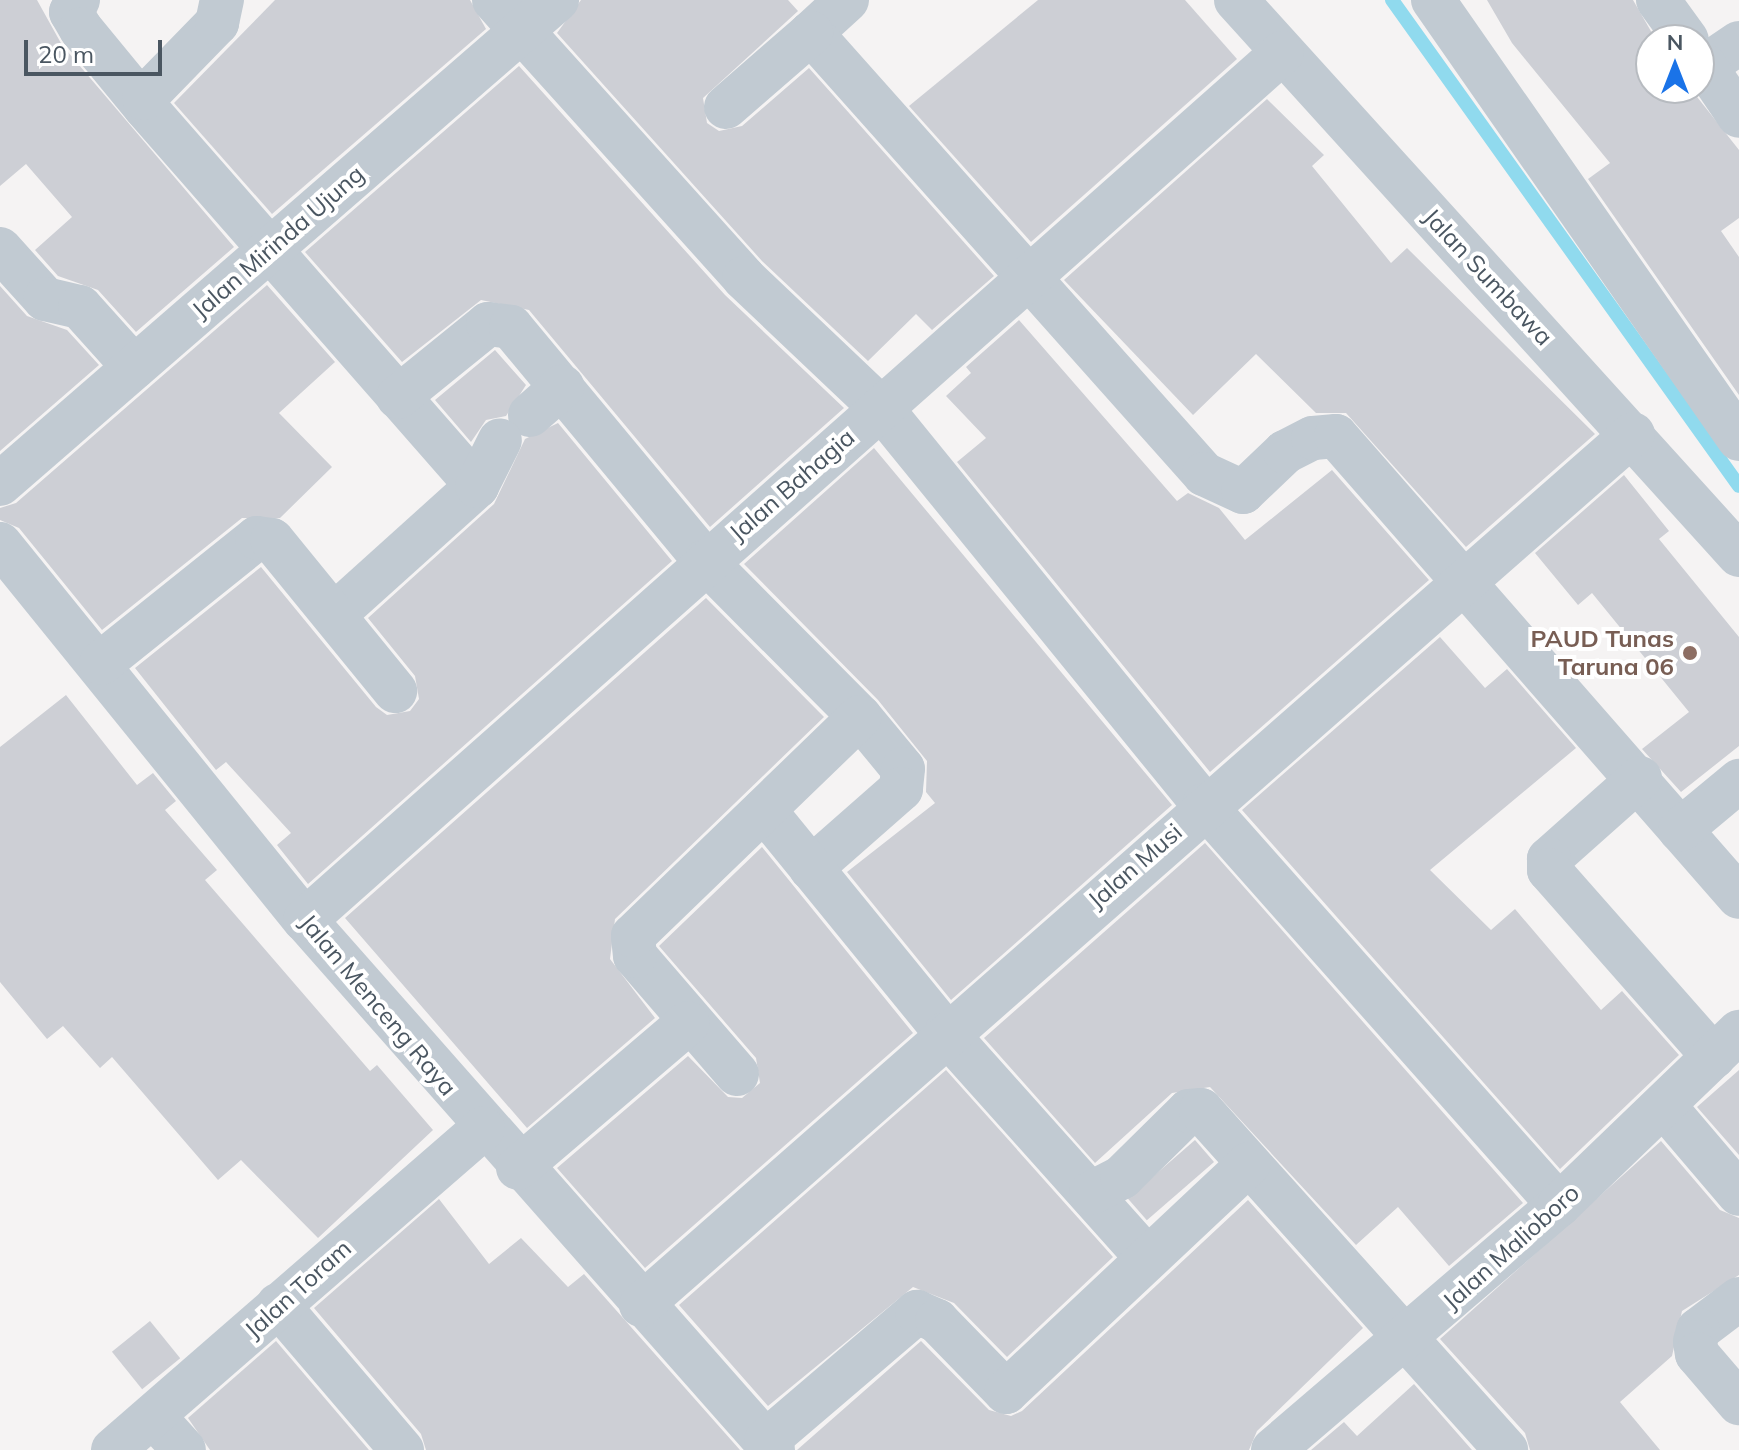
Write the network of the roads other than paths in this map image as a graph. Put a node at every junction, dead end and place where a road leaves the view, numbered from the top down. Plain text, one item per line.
1 (78, 0) edge
2 (222, 0) edge
3 (557, 0) edge
4 (847, 0) edge
5 (1236, 0) edge
6 (1658, 0) edge
7 (1447, 5) edge
8 (508, 16) edge
9 (1681, 24) edge
10 (811, 33) junction
11 (1282, 53) junction
12 (1715, 68) edge
13 (144, 98) junction
14 (726, 107) dead end
15 (1739, 116) edge
16 (0, 249) edge
17 (269, 249) junction
18 (1031, 273) junction
19 (134, 367) junction
20 (398, 397) junction
21 (881, 408) junction
22 (530, 414) junction
23 (1633, 434) junction
24 (1739, 439) edge
25 (0, 484) edge
26 (477, 486) junction
27 (1725, 506) edge
28 (0, 544) edge
29 (1739, 555) edge
30 (705, 561) junction
31 (1462, 581) junction
32 (335, 614) junction
33 (101, 663) junction
34 (395, 691) dead end
35 (860, 717) junction
36 (1640, 778) junction
37 (1739, 781) edge
38 (1204, 805) junction
39 (764, 810) junction
40 (1680, 830) junction
41 (811, 868) junction
42 (1739, 897) edge
43 (305, 920) junction
44 (688, 1023) junction
45 (946, 1033) junction
46 (1727, 1044) edge
47 (737, 1074) dead end
48 (1665, 1107) junction
49 (483, 1128) junction
50 (1249, 1164) junction
51 (518, 1168) junction
52 (1091, 1193) junction
53 (1739, 1194) edge
54 (1559, 1205) junction
55 (1146, 1257) junction
56 (1739, 1299) edge
57 (278, 1305) junction
58 (641, 1305) junction
59 (1407, 1338) junction
60 (1739, 1403) edge
61 (155, 1418) junction
62 (770, 1446) edge
63 (113, 1450) edge
64 (184, 1450) edge
65 (402, 1450) edge
66 (1273, 1450) edge
67 (1506, 1450) edge

1 - 13 street
2 - 13 street
3 - 8 street, Jalan Mirinda Ujung
4 - 10 street
5 - 11 street, Jalan Sumbawa
6 - 9 street
7 - 24 street
8 - 17 street, Jalan Mirinda Ujung
8 - 21 street
10 - 14 street
10 - 18 street
11 - 18 street, Jalan Bahagia
11 - 23 street, Jalan Sumbawa
12 - 15 street
13 - 17 street
16 - 19 street
17 - 19 street, Jalan Mirinda Ujung
17 - 20 street
18 - 21 street, Jalan Bahagia
18 - 31 street
19 - 25 street, Jalan Mirinda Ujung
20 - 22 street
20 - 26 street
21 - 30 street, Jalan Bahagia
21 - 38 street
22 - 26 street
22 - 30 street
23 - 27 street, Jalan Sumbawa
23 - 31 street, Jalan Musi
26 - 32 street
27 - 29 street, Jalan Sumbawa
28 - 33 street, Jalan Menceng Raya
30 - 35 street
30 - 43 street, Jalan Bahagia
31 - 36 street
31 - 38 street, Jalan Musi
32 - 33 street
32 - 34 street
33 - 43 street, Jalan Menceng Raya
35 - 39 street
35 - 41 street
36 - 40 street
36 - 46 street
37 - 40 street
38 - 45 street, Jalan Musi
38 - 54 street
39 - 41 street
39 - 44 street
40 - 42 street
41 - 45 street
43 - 49 street, Jalan Menceng Raya
44 - 47 street
44 - 51 street
45 - 52 street
45 - 58 street, Jalan Musi
46 - 48 street, Jalan Malioboro
48 - 53 street
48 - 54 street, Jalan Malioboro
49 - 51 street, Jalan Menceng Raya
49 - 57 street, Jalan Toram
50 - 52 street
50 - 55 street
50 - 59 street
51 - 58 street, Jalan Menceng Raya
52 - 55 street
54 - 59 street, Jalan Malioboro
55 - 62 street
56 - 60 street
57 - 61 street, Jalan Toram
57 - 65 street
58 - 62 street, Jalan Menceng Raya
59 - 66 street, Jalan Malioboro
59 - 67 street
61 - 63 street, Jalan Toram
61 - 64 street

